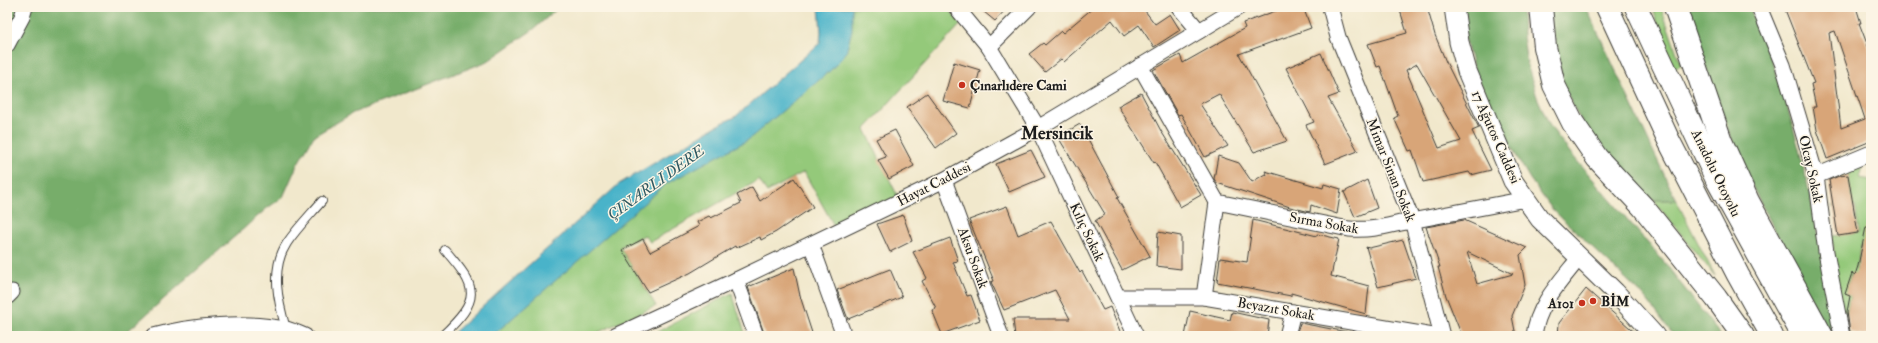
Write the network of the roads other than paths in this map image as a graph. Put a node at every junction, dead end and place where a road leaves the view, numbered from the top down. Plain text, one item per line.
1 (25, 7) edge
2 (956, 7) edge
3 (1029, 7) edge
4 (1179, 7) edge
5 (1239, 7) edge
6 (1330, 7) edge
7 (1454, 7) edge
8 (1541, 7) edge
9 (1607, 7) edge
10 (1636, 7) edge
11 (1675, 7) edge
12 (1759, 7) edge
13 (1199, 31) junction
14 (7, 44) edge
15 (989, 47) junction
16 (1140, 66) junction
17 (1038, 128) junction
18 (1871, 153) edge
19 (1816, 176) junction
20 (944, 180) junction
21 (1526, 199) junction
22 (322, 201) dead end
23 (1217, 202) junction
24 (1412, 220) junction
25 (811, 244) junction
26 (445, 250) dead end
27 (1579, 258) junction
28 (736, 280) junction
29 (1118, 297) junction
30 (1204, 297) junction
31 (1294, 312) junction
32 (286, 329) junction
33 (154, 336) edge
34 (305, 336) edge
35 (442, 336) edge
36 (615, 336) edge
37 (756, 336) edge
38 (844, 336) edge
39 (1001, 336) edge
40 (1136, 336) edge
41 (1287, 336) edge
42 (1433, 336) edge
43 (1442, 336) edge
44 (1534, 336) edge
45 (1655, 336) edge
46 (1743, 336) edge
47 (1772, 336) edge
48 (1802, 336) edge
49 (1822, 336) edge
50 (1842, 336) edge

1 - 14 street
2 - 15 street, Kılıç Sokak
3 - 15 street
4 - 13 street
5 - 13 street, Hayat Caddesi
6 - 24 street, Mimar Sinan Sokak
7 - 21 street, 17 Ağutos Caddesi
8 - 46 highway
9 - 47 highway, Anadolu Otoyolu
10 - 48 highway, Anadolu Otoyolu
11 - 49 highway
12 - 19 street, Olcay Sokak
13 - 16 street, Hayat Caddesi
15 - 17 street, Kılıç Sokak
16 - 17 street, Hayat Caddesi
16 - 23 street
17 - 20 street, Hayat Caddesi
17 - 29 street, Kılıç Sokak
18 - 19 street
19 - 50 street, Olcay Sokak
20 - 25 street, Hayat Caddesi
20 - 39 street, Aksu Sokak
21 - 24 street, Sırma Sokak
21 - 27 street, 17 Ağutos Caddesi
22 - 32 lane
23 - 24 street, Sırma Sokak
23 - 30 street
24 - 43 street, Mimar Sinan Sokak
25 - 28 street, Hayat Caddesi
25 - 38 street
26 - 35 lane
27 - 44 street
27 - 45 street, 17 Ağutos Caddesi
28 - 36 street, Hayat Caddesi
28 - 37 street
29 - 30 street, Beyazıt Sokak
29 - 40 street, Kılıç Sokak
30 - 31 street, Beyazıt Sokak
31 - 41 street
31 - 42 street, Beyazıt Sokak
32 - 33 street
32 - 34 street

